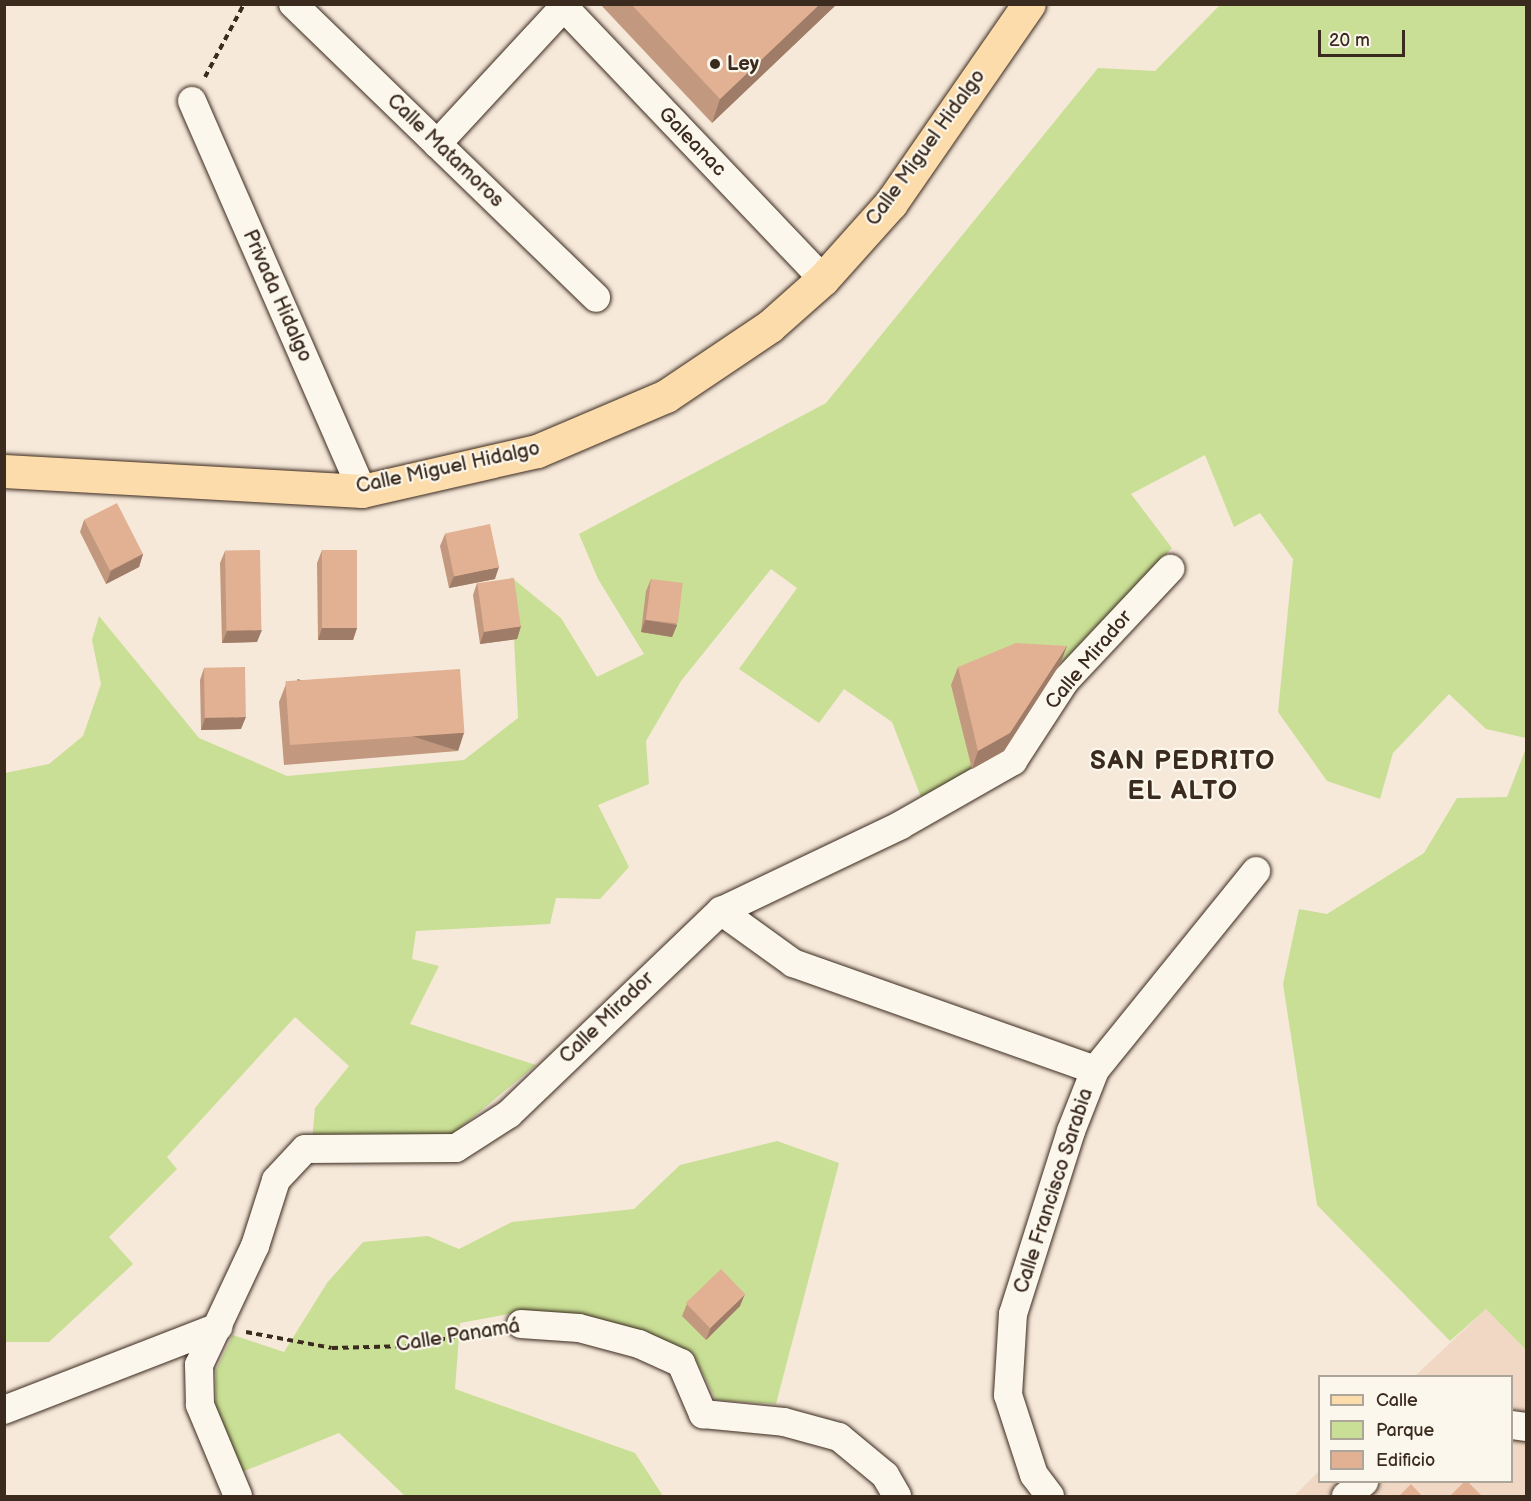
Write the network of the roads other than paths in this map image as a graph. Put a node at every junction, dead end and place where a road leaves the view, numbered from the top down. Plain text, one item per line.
1 (293, 4) edge
2 (1029, 4) edge
3 (562, 6) edge
4 (192, 101) road end
5 (437, 144) junction
6 (823, 279) junction
7 (596, 298) dead end
8 (4, 471) edge
9 (362, 491) junction
10 (1170, 569) dead end
11 (1256, 871) dead end
12 (721, 910) junction
13 (1095, 1070) junction
14 (521, 1324) road end
15 (218, 1326) junction
16 (4, 1410) edge
17 (1363, 1483) edge
18 (238, 1497) edge
19 (897, 1497) edge
20 (1050, 1497) edge
21 (1346, 1497) edge

1 - 5 street, Calle Matamoros
2 - 6 main road, Calle Miguel Hidalgo
3 - 5 street
3 - 6 street, Galeanac
4 - 9 street, Privada Hidalgo
5 - 7 street, Calle Matamoros
6 - 9 main road, Calle Miguel Hidalgo
8 - 9 main road, Calle Miguel Hidalgo
10 - 12 street, Calle Mirador
11 - 13 street
12 - 13 street, Calle Francisco Sarabia
12 - 15 street, Calle Mirador
13 - 20 street, Calle Francisco Sarabia
14 - 19 street, Calle Panamá
15 - 16 street
15 - 18 street, Calle Mirador
17 - 21 street

